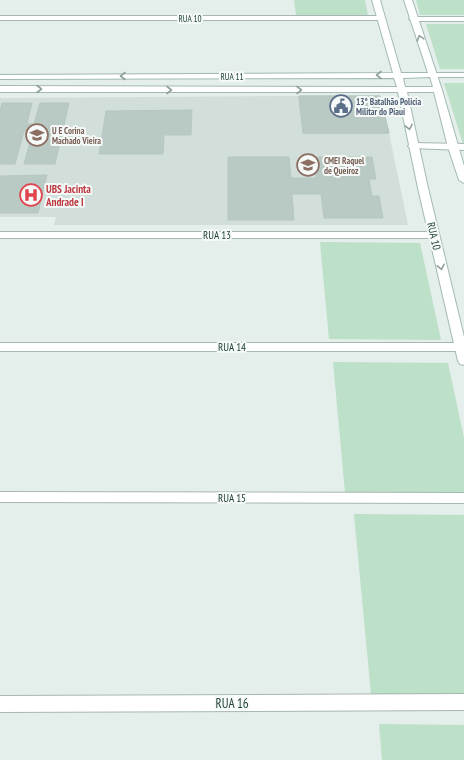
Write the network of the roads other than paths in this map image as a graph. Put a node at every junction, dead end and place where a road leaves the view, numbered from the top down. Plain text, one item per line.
1 (376, 0) edge
2 (408, 0) edge
3 (0, 18) edge
4 (380, 18) junction
5 (464, 18) edge
6 (413, 19) junction
7 (397, 75) junction
8 (432, 75) junction
9 (464, 75) edge
10 (0, 77) edge
11 (0, 89) edge
12 (402, 90) junction
13 (438, 90) junction
14 (413, 146) junction
15 (464, 146) edge
16 (453, 147) junction
17 (464, 180) edge
18 (0, 235) edge
19 (434, 235) junction
20 (0, 347) edge
21 (462, 347) edge
22 (464, 361) edge
23 (0, 497) edge
24 (464, 498) edge
25 (464, 702) edge
26 (0, 704) edge

1 - 4 street, RUA 10
2 - 6 street
3 - 4 street, RUA 10
4 - 7 street, RUA 10
5 - 6 street
8 -> 6 street
7 - 8 street, RUA 11
7 -> 10 street, RUA 11
7 - 12 street, RUA 10
8 - 9 street, RUA 11
8 - 13 street
11 -> 12 street, RUA 11
12 - 13 street, RUA 11
12 -> 14 street, RUA 10
13 - 16 street
14 - 16 street
14 - 19 street, RUA 10
15 - 16 street
16 - 17 street
18 - 19 street, RUA 13
19 -> 21 street, RUA 10
20 - 21 street, RUA 14
21 - 22 street, RUA 10
23 - 24 street, RUA 15
25 - 26 street, RUA 16

